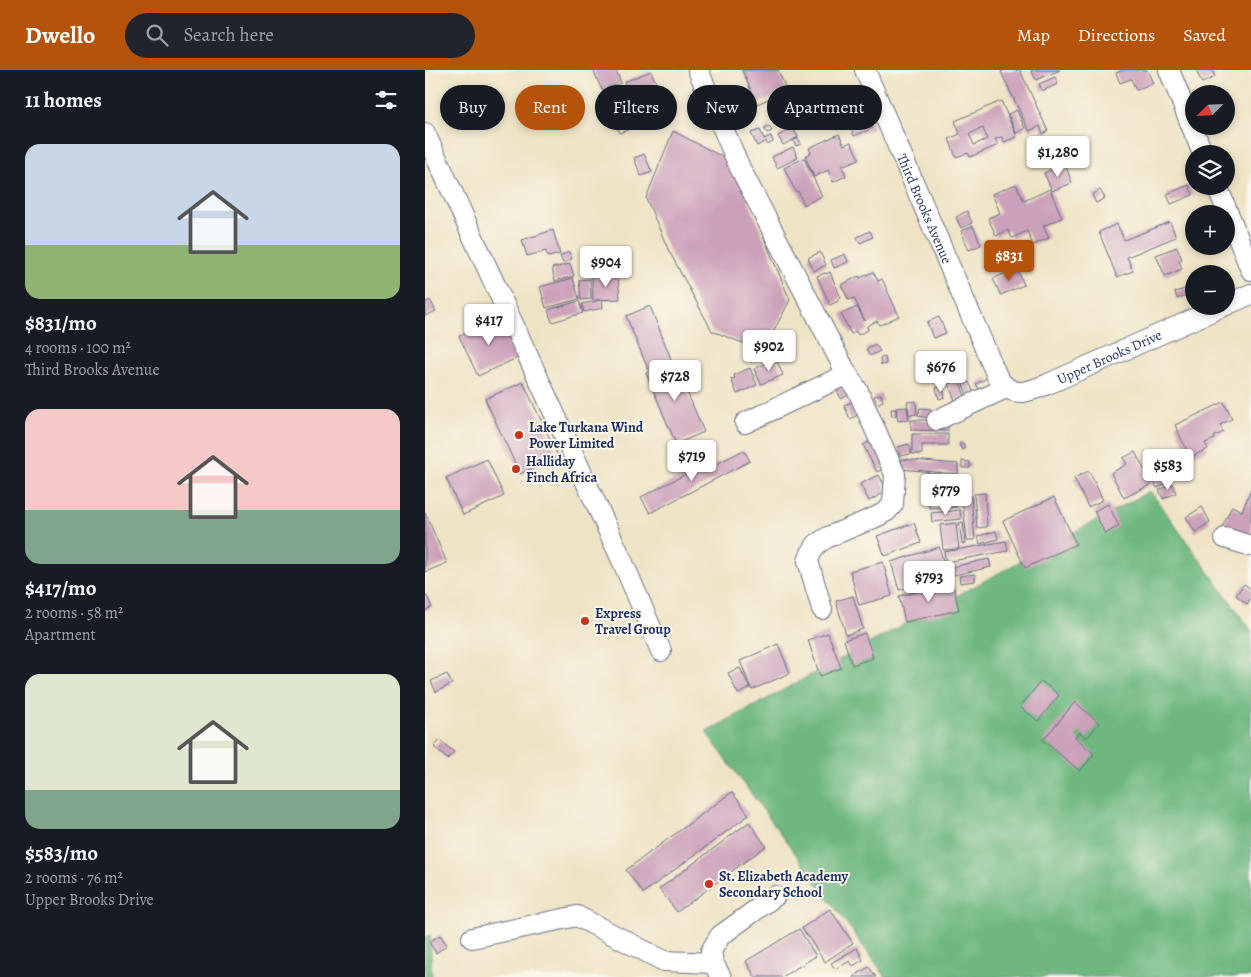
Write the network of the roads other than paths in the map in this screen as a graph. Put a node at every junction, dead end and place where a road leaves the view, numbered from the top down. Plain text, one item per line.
1 (698, 70) edge
2 (865, 70) edge
3 (1169, 70) edge
4 (425, 133) edge
5 (1199, 145) edge
6 (1221, 195) edge
7 (1251, 270) edge
8 (1251, 294) edge
9 (1235, 301) edge
10 (1203, 315) edge
11 (847, 374) junction
12 (1001, 382) junction
13 (937, 420) dead end
14 (745, 423) dead end
15 (1225, 538) dead end
16 (1251, 546) edge
17 (821, 609) dead end
18 (661, 651) dead end
19 (775, 896) dead end
20 (472, 938) dead end
21 (717, 970) edge

1 - 11 street
2 - 12 street, Third Brooks Avenue
3 - 5 street
4 - 18 street
6 - 7 street
8 - 9 street
10 - 12 street, Upper Brooks Drive
11 - 14 street
11 - 17 street
12 - 13 street
15 - 16 street
19 - 21 street
20 - 21 street

